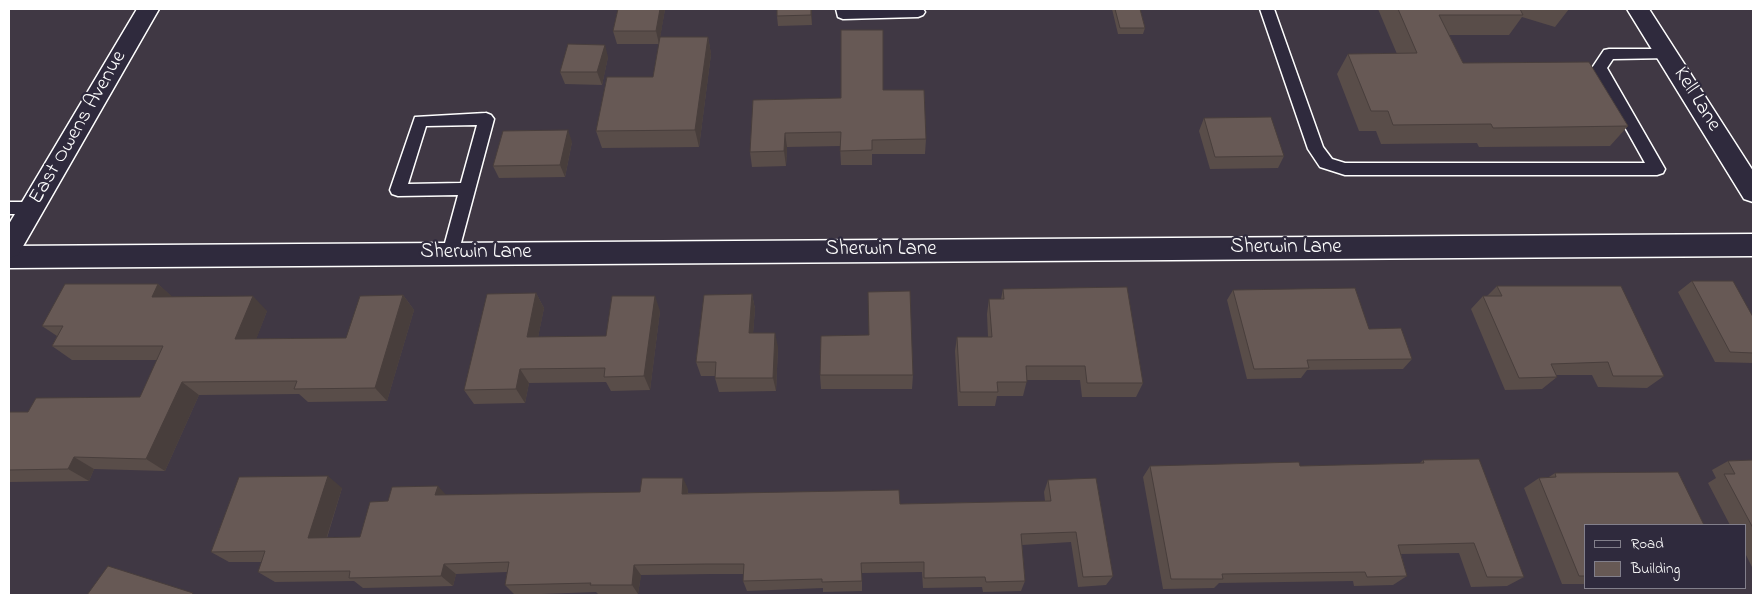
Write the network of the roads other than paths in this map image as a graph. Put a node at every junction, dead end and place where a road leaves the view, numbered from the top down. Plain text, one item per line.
1 (148, 9) edge
2 (843, 9) edge
3 (1267, 9) edge
4 (1638, 9) edge
5 (918, 12) dead end
6 (1666, 54) junction
7 (468, 189) junction
8 (1753, 192) edge
9 (20, 208) edge
10 (1753, 245) edge
11 (9, 247) edge
12 (450, 254) junction
13 (9, 257) edge

1 - 9 street, East Owens Avenue
2 - 5 lane
3 - 6 lane
4 - 6 street, Kell Lane
6 - 8 street, Kell Lane
7 - 7 lane
7 - 12 lane
9 - 11 street, East Owens Avenue
10 - 12 street, Sherwin Lane
12 - 13 street, Sherwin Lane

